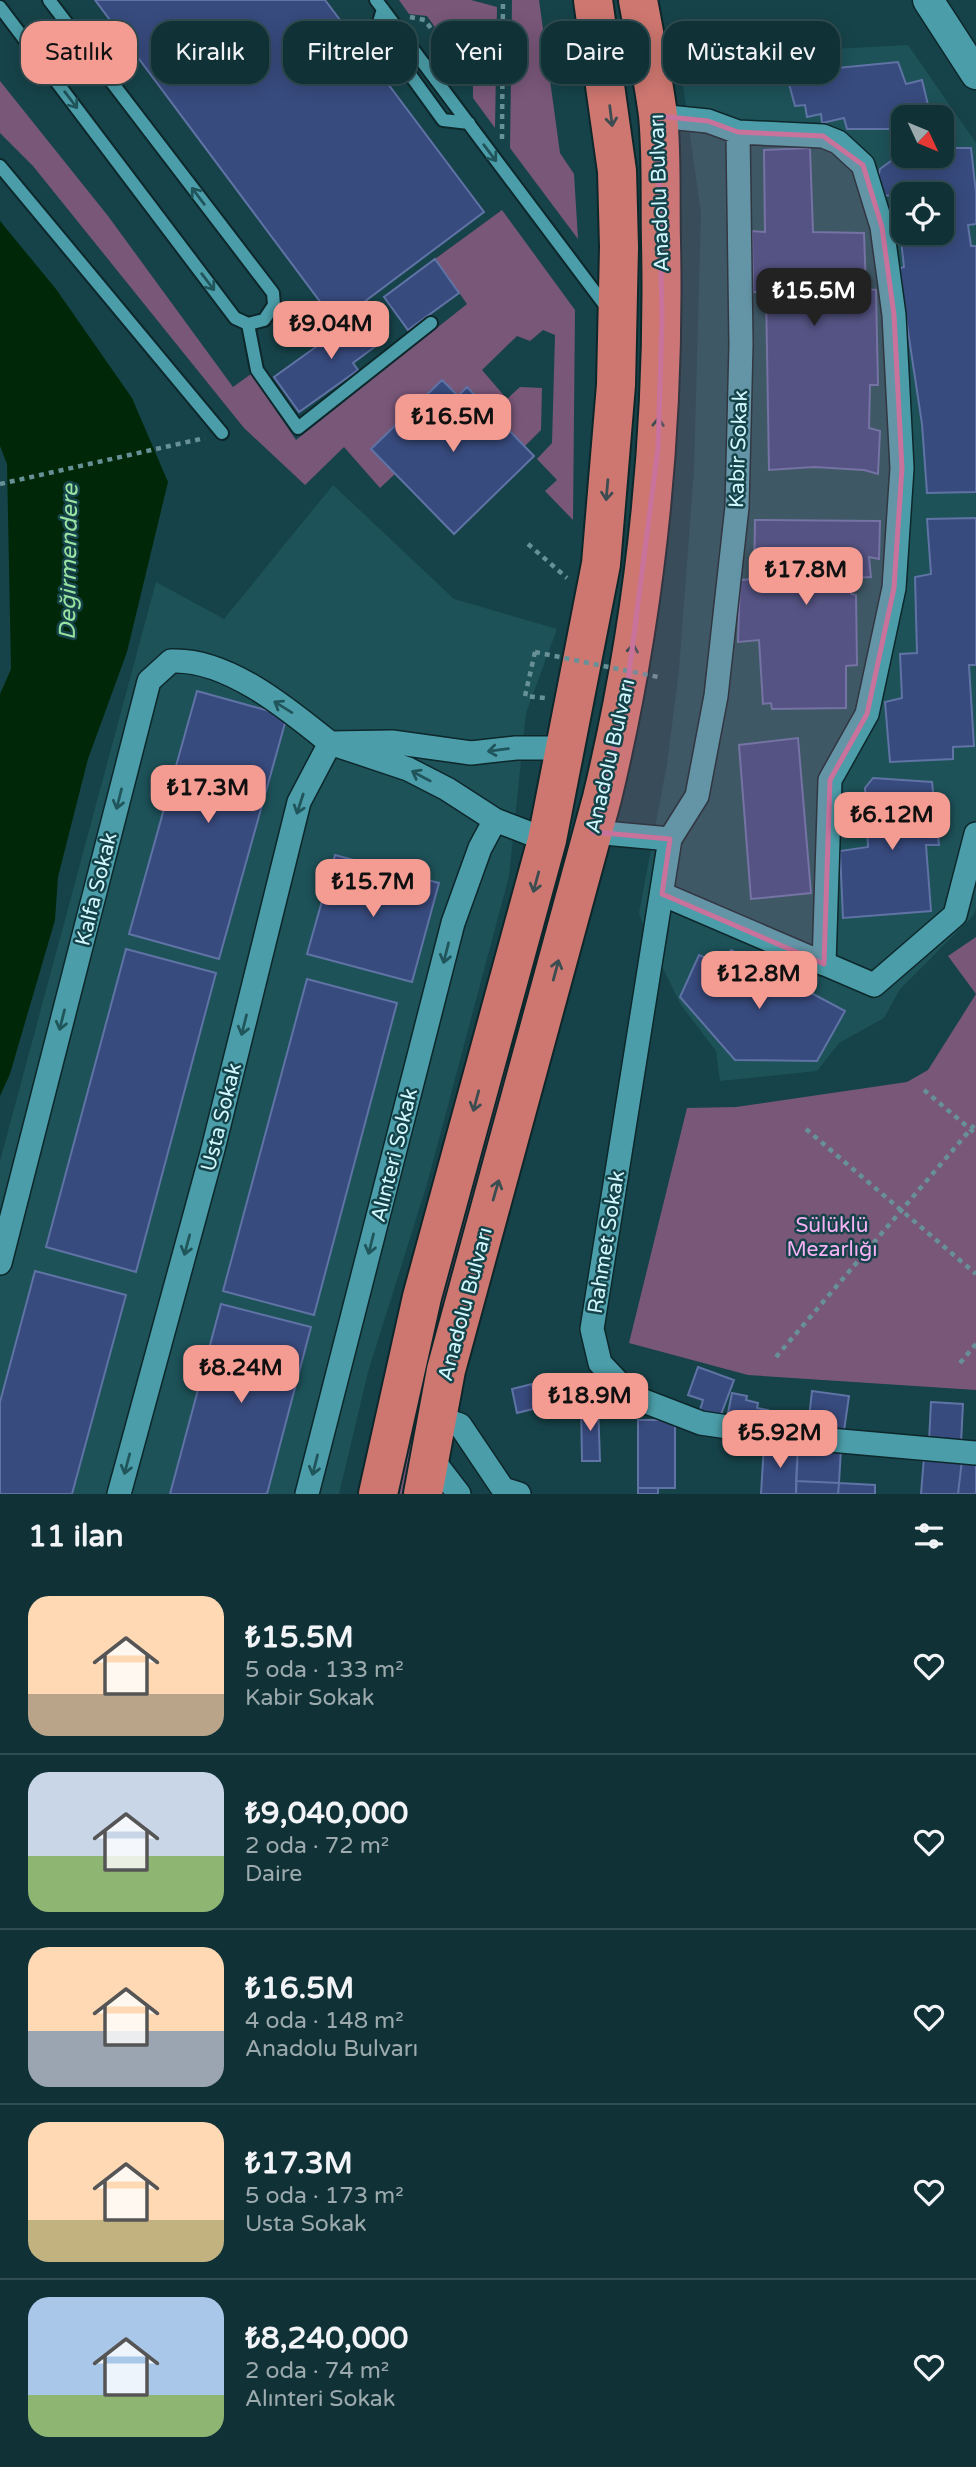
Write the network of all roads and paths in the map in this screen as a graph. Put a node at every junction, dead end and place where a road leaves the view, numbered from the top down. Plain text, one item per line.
1 (49, 0) edge
2 (501, 0) edge
3 (593, 0) edge
4 (639, 0) edge
5 (928, 0) edge
6 (380, 5) edge
7 (0, 7) edge
8 (402, 8) dead end
9 (431, 29) edge
10 (976, 74) edge
11 (658, 116) junction
12 (469, 123) junction
13 (738, 132) junction
14 (502, 145) dead end
15 (0, 166) edge
16 (617, 320) junction
17 (431, 323) dead end
18 (248, 324) junction
19 (222, 433) joint
20 (0, 484) edge
21 (528, 544) dead end
22 (594, 601) junction
23 (658, 677) dead end
24 (525, 696) dead end
25 (330, 743) junction
26 (566, 748) junction
27 (557, 792) junction
28 (598, 815) junction
29 (495, 820) junction
30 (976, 834) edge
31 (670, 839) junction
32 (547, 840) junction
33 (662, 894) junction
34 (824, 964) junction
35 (924, 1090) dead end
36 (976, 1123) edge
37 (806, 1129) dead end
38 (970, 1129) junction
39 (976, 1134) edge
40 (901, 1210) junction
41 (0, 1263) edge
42 (976, 1275) edge
43 (976, 1344) edge
44 (776, 1357) dead end
45 (960, 1363) dead end
46 (436, 1417) junction
47 (976, 1452) edge
48 (429, 1455) junction
49 (119, 1494) edge
50 (307, 1494) edge
51 (378, 1494) edge
52 (422, 1494) edge
53 (459, 1494) edge
54 (519, 1494) edge

18 -> 1 lane
2 - 14 path
3 -> 16 highway, Anadolu Bulvarı
4 - 11 highway, Anadolu Bulvarı
5 - 10 street
6 - 12 lane
6 - 12 lane
7 -> 18 lane
8 - 9 path
11 - 13 street
28 -> 11 highway, Anadolu Bulvarı
12 -> 16 lane
13 - 31 street, Kabir Sokak
13 - 34 street
15 - 19 lane
16 -> 22 highway, Anadolu Bulvarı
17 - 18 lane
19 - 20 path
21 - 22 path
22 - 26 highway, Anadolu Bulvarı
23 - 24 path, bridge
26 -> 25 street
29 -> 25 street, Kalfa Sokak
25 -> 41 street, Kalfa Sokak
25 -> 49 street, Usta Sokak
26 - 27 highway, Anadolu Bulvarı
27 - 28 street
27 - 32 highway, Anadolu Bulvarı
28 - 31 street
46 -> 28 highway, Anadolu Bulvarı
29 - 32 street, Kalfa Sokak
29 -> 50 street, Alınteri Sokak
30 - 34 street
31 - 33 street, Kabir Sokak
32 -> 51 highway, Anadolu Bulvarı
33 - 34 street
33 - 47 street, Rahmet Sokak
35 - 38 path
36 - 38 path
37 - 40 path
38 - 39 path
38 - 40 path
40 - 42 path
40 - 44 path
43 - 45 path
46 - 48 highway, Anadolu Bulvarı
46 - 54 street
48 - 52 highway, Anadolu Bulvarı
48 - 53 street

